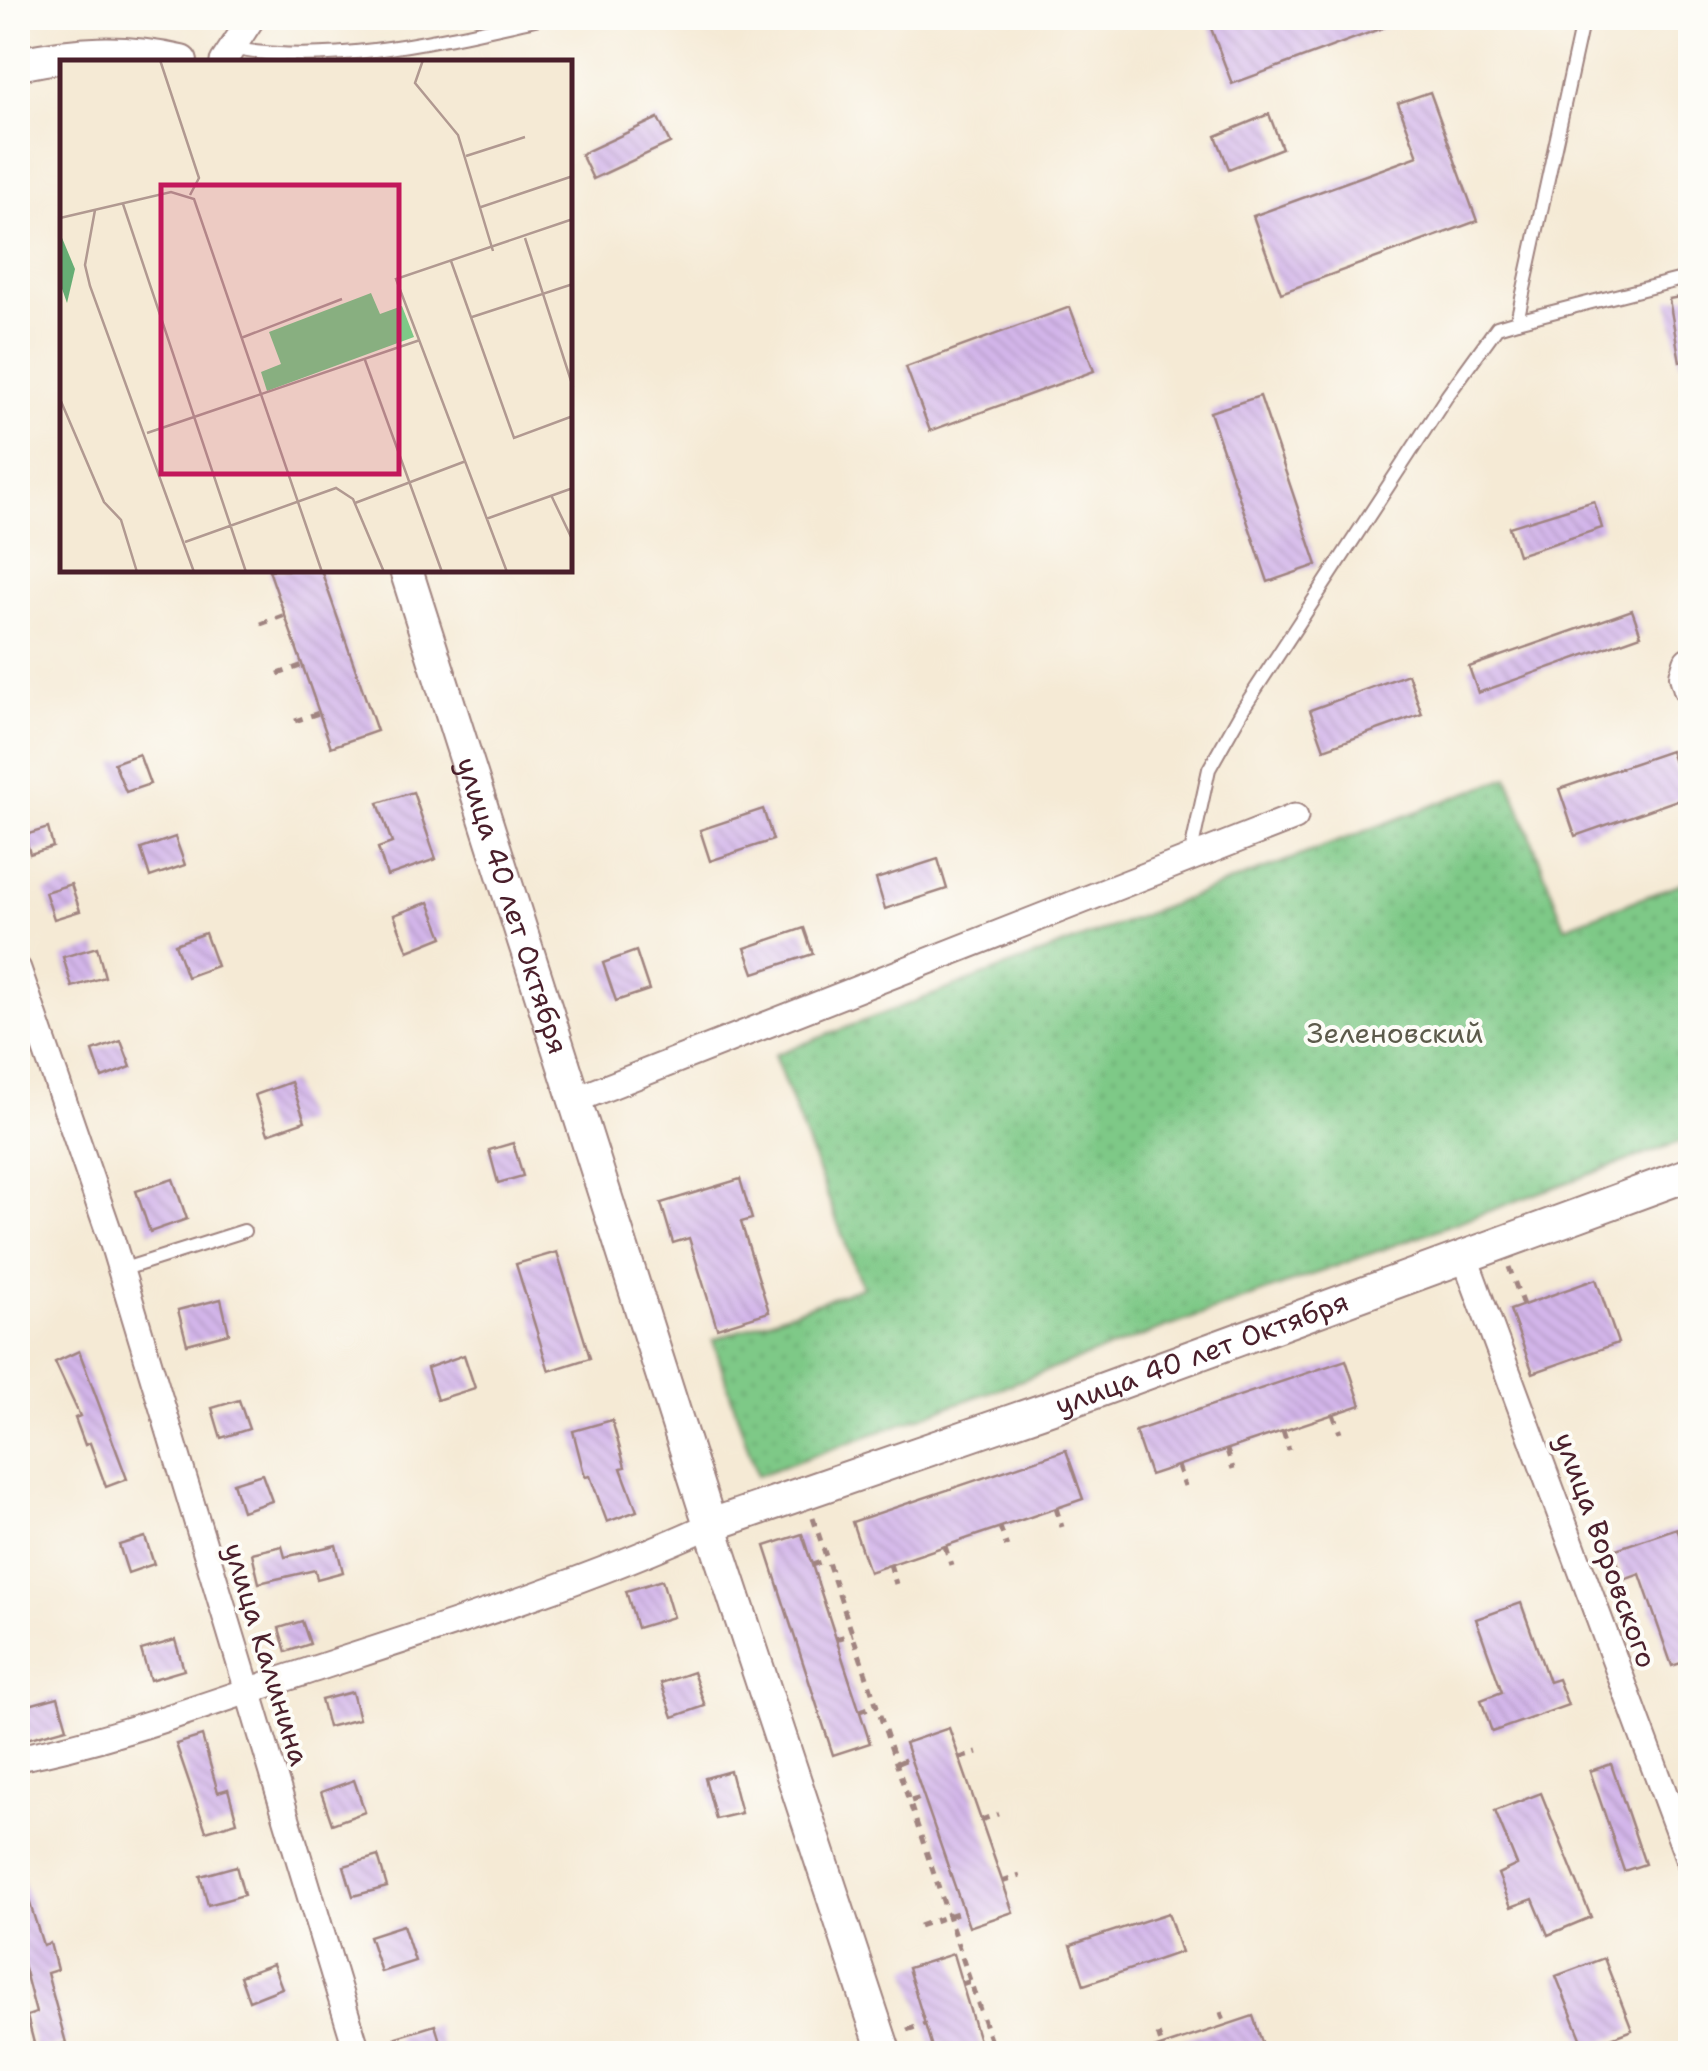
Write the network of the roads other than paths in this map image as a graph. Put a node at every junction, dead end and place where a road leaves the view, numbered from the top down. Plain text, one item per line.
1 (252, 18) edge
2 (466, 18) edge
3 (540, 18) edge
4 (1583, 18) edge
5 (457, 34) junction
6 (229, 56) edge
7 (170, 60) edge
8 (18, 64) edge
9 (1690, 278) edge
10 (1516, 321) junction
11 (407, 572) edge
12 (1295, 817) dead end
13 (1190, 857) junction
14 (18, 969) edge
15 (575, 1100) junction
16 (1690, 1174) edge
17 (244, 1231) dead end
18 (1465, 1258) junction
19 (121, 1270) junction
20 (711, 1526) junction
21 (246, 1691) junction
22 (18, 1758) edge
23 (1690, 1864) edge
24 (358, 2054) edge
25 (886, 2054) edge

1 - 6 street
2 - 5 lane
3 - 5 lane
4 - 10 lane
5 - 6 lane
7 - 8 street
9 - 10 lane
10 - 13 lane
11 - 15 street, улица 40 лет Октября
12 - 13 street
13 - 15 street
14 - 19 street, улица Калинина
15 - 20 street, улица 40 лет Октября
16 - 18 street, улица 40 лет Октября
17 - 19 lane
18 - 20 street, улица 40 лет Октября
18 - 23 street, улица Воровского
19 - 21 street, улица Калинина
20 - 21 street
20 - 25 street, улица 40 лет Октября
21 - 22 street
21 - 24 street, улица Калинина

